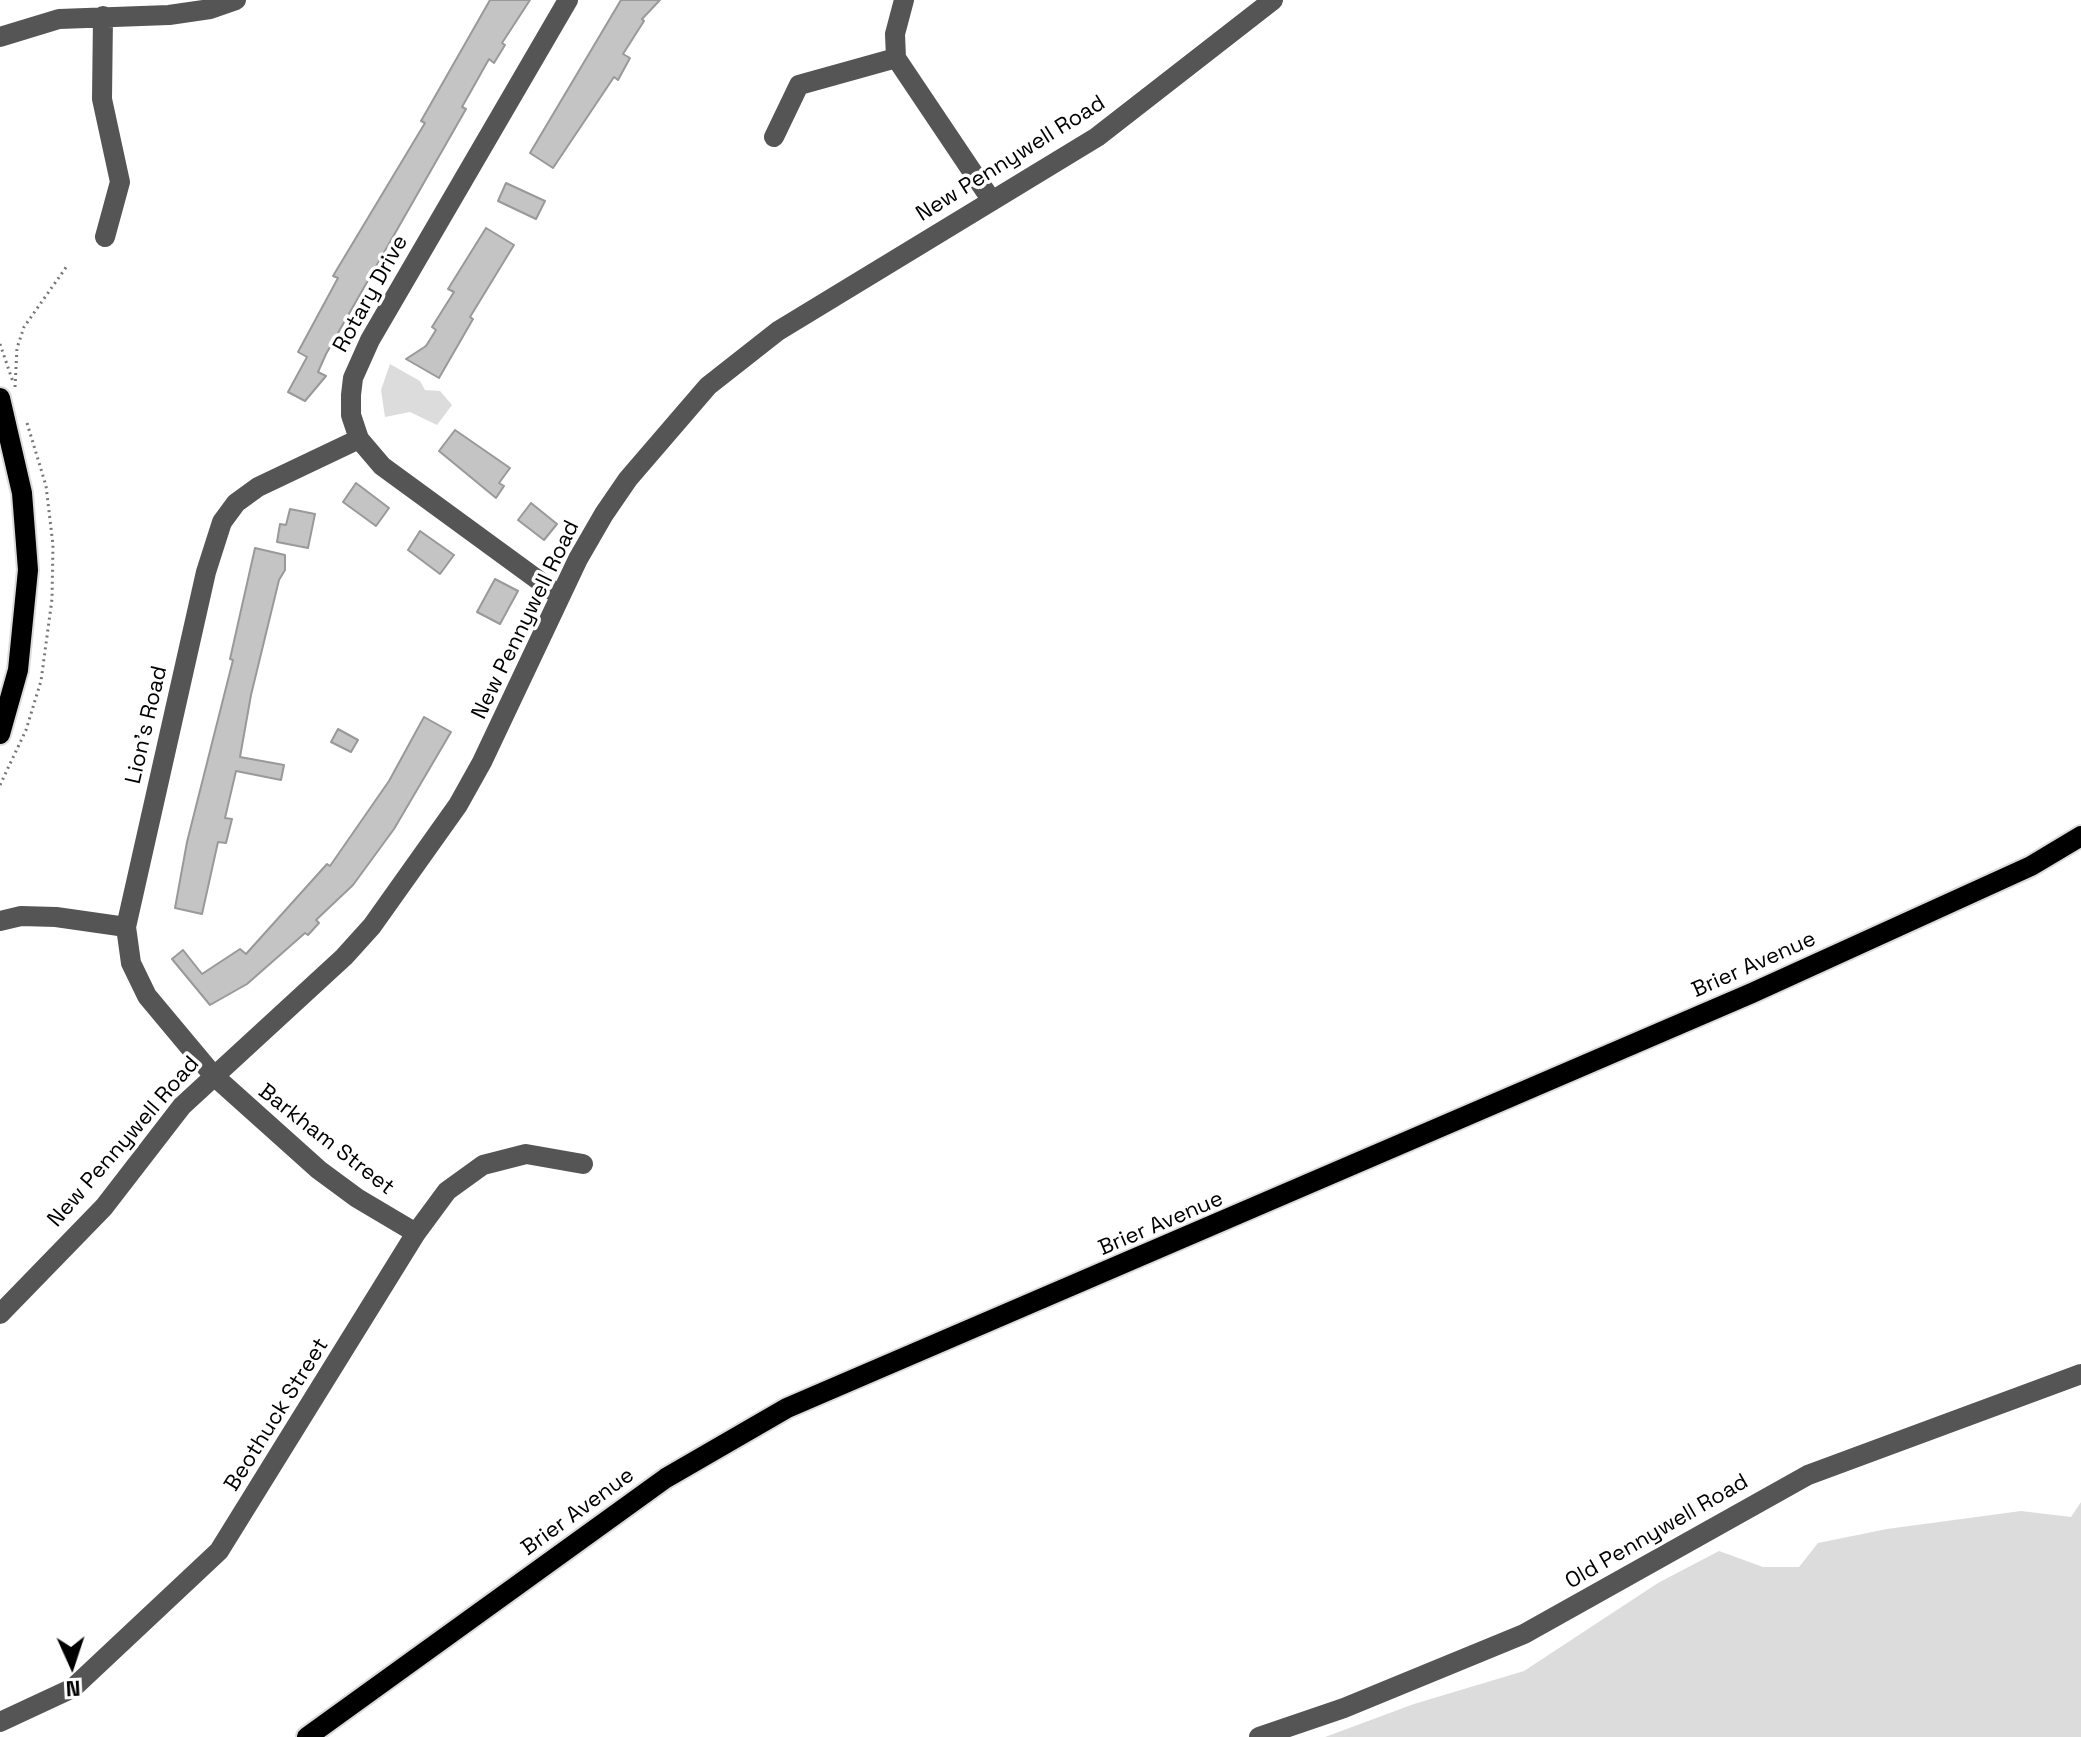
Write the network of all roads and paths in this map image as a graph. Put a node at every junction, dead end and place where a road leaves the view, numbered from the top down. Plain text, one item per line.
1 (236, 0) edge
2 (568, 0) edge
3 (904, 0) edge
4 (1273, 0) edge
5 (103, 16) junction
6 (0, 37) edge
7 (896, 58) junction
8 (774, 137) dead end
9 (992, 201) junction
10 (105, 237) dead end
11 (67, 266) dead end
12 (8, 393) edge
13 (359, 439) junction
14 (6, 449) edge
15 (560, 596) junction
16 (0, 734) edge
17 (2081, 836) edge
18 (0, 921) edge
19 (126, 927) junction
20 (213, 1075) junction
21 (583, 1164) dead end
22 (416, 1233) junction
23 (0, 1314) edge
24 (2081, 1374) edge
25 (0, 1722) edge
26 (307, 1737) edge
27 (1259, 1737) edge

1 - 5 street
2 - 13 street, Rotary Drive
3 - 7 street
4 - 9 street, New Pennywell Road
5 - 6 street
5 - 10 street
7 - 8 street
7 - 9 street
9 - 15 street, New Pennywell Road
11 - 12 path
12 - 14 main road
13 - 15 street
13 - 19 street, Lion's Road
14 - 16 main road
15 - 20 street, New Pennywell Road
17 - 26 main road, Brier Avenue
18 - 19 street
19 - 20 street, Lion's Road
20 - 22 street, Barkham Street
20 - 23 street, New Pennywell Road
21 - 22 street, Beothuck Street
22 - 25 street, Beothuck Street
24 - 27 street, Old Pennywell Road

